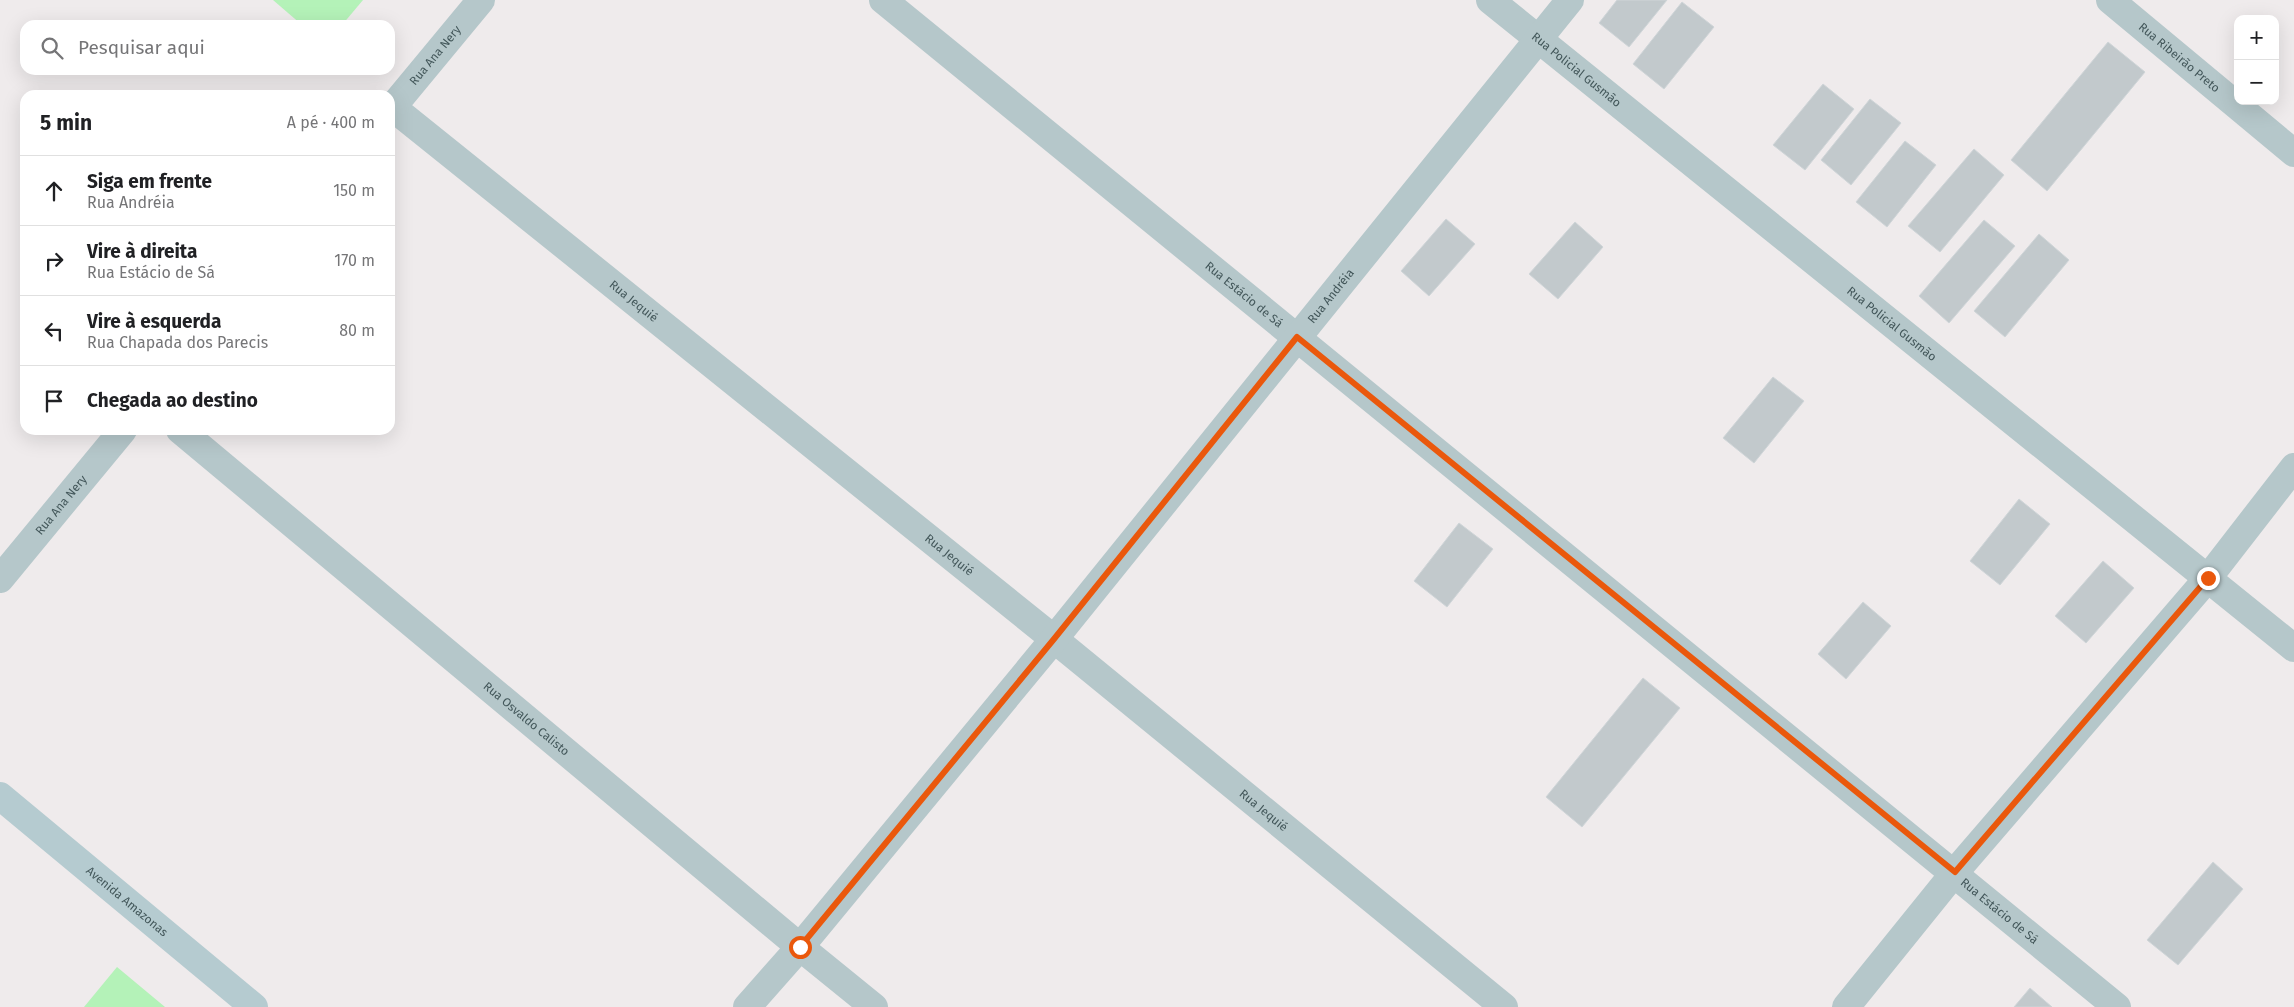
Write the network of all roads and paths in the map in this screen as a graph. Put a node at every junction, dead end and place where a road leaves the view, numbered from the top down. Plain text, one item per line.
1 (481, 0) edge
2 (883, 0) edge
3 (1490, 0) edge
4 (1570, 0) edge
5 (2110, 0) edge
6 (1538, 40) junction
7 (395, 103) edge
8 (395, 111) edge
9 (2294, 153) edge
10 (1297, 337) junction
11 (119, 435) edge
12 (186, 435) edge
13 (2294, 466) edge
14 (2208, 578) junction
15 (0, 579) edge
16 (1054, 639) junction
17 (2294, 648) edge
18 (0, 796) edge
19 (1955, 872) junction
20 (800, 947) junction
21 (254, 1007) edge
22 (747, 1007) edge
23 (874, 1007) edge
24 (1504, 1007) edge
25 (1846, 1007) edge
26 (2118, 1007) edge

1 - 7 street, Rua Ana Nery
2 - 10 street, Rua Estácio de Sá
3 - 6 street, Rua Policial Gusmão
4 - 6 street, Rua Andréia
5 - 9 street, Rua Ribeirão Preto
6 - 10 street, Rua Andréia
6 - 14 street, Rua Policial Gusmão
8 - 16 street, Rua Jequié
10 - 16 street, Rua Andréia
10 - 19 street, Rua Estácio de Sá
11 - 15 street, Rua Ana Nery
12 - 20 street, Rua Osvaldo Calisto
13 - 14 street
14 - 17 street, Rua Policial Gusmão
14 - 19 street
16 - 20 street, Rua Andréia
16 - 24 street, Rua Jequié
18 - 21 street, Avenida Amazonas
19 - 25 street
19 - 26 street, Rua Estácio de Sá
20 - 22 street, Rua Andréia
20 - 23 street, Rua Osvaldo Calisto

